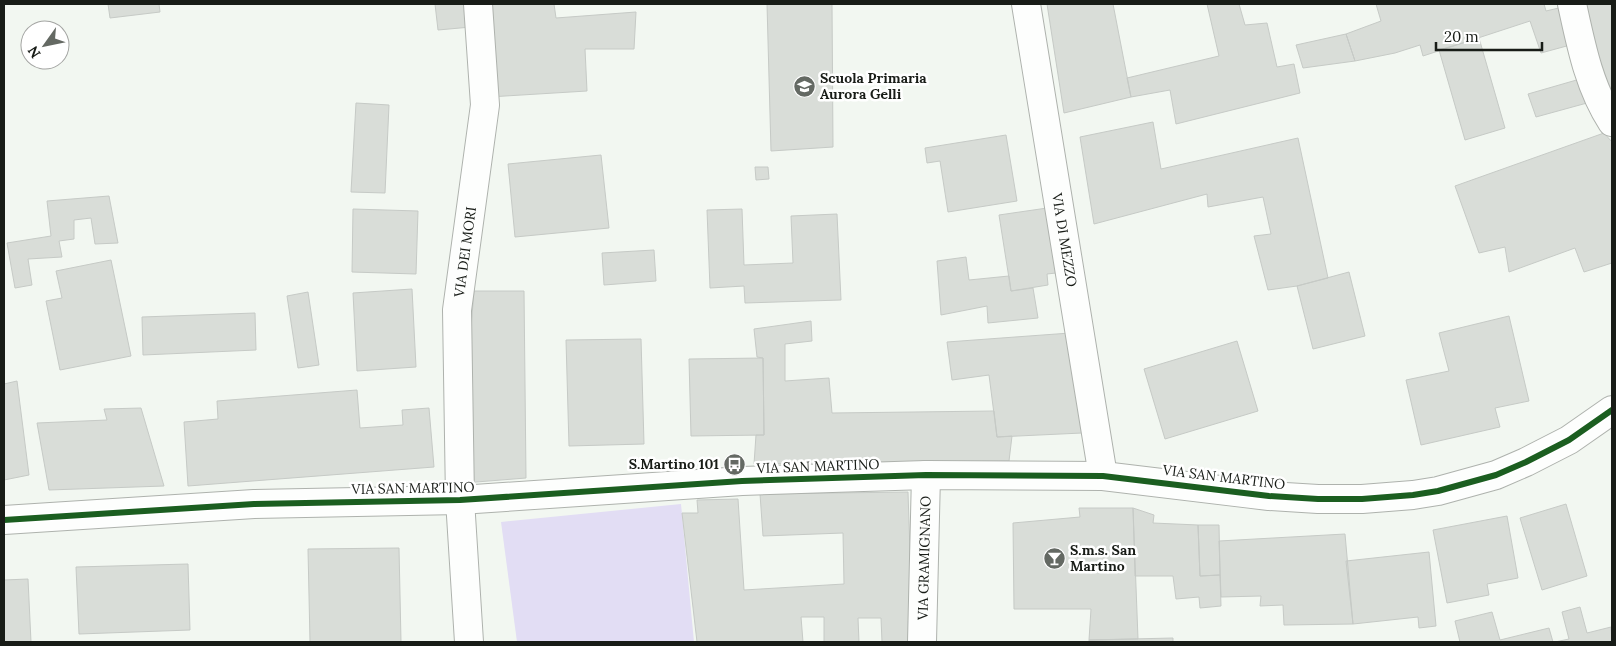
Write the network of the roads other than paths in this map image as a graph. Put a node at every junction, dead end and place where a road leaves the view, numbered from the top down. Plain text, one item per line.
1 (478, 4) edge
2 (1026, 4) edge
3 (1572, 4) edge
4 (1612, 122) edge
5 (1612, 410) edge
6 (926, 475) junction
7 (1102, 476) junction
8 (460, 500) junction
9 (4, 520) edge
10 (469, 642) edge
11 (922, 642) edge

1 - 8 street, VIA DEI MORI
2 - 7 street, VIA DI MEZZO
3 - 4 street
5 - 7 street, VIA SAN MARTINO
6 - 7 street, VIA SAN MARTINO
6 - 8 street, VIA SAN MARTINO
6 - 11 street, VIA GRAMIGNANO
8 - 9 street, VIA SAN MARTINO
8 - 10 street, VIA DEI MORI

